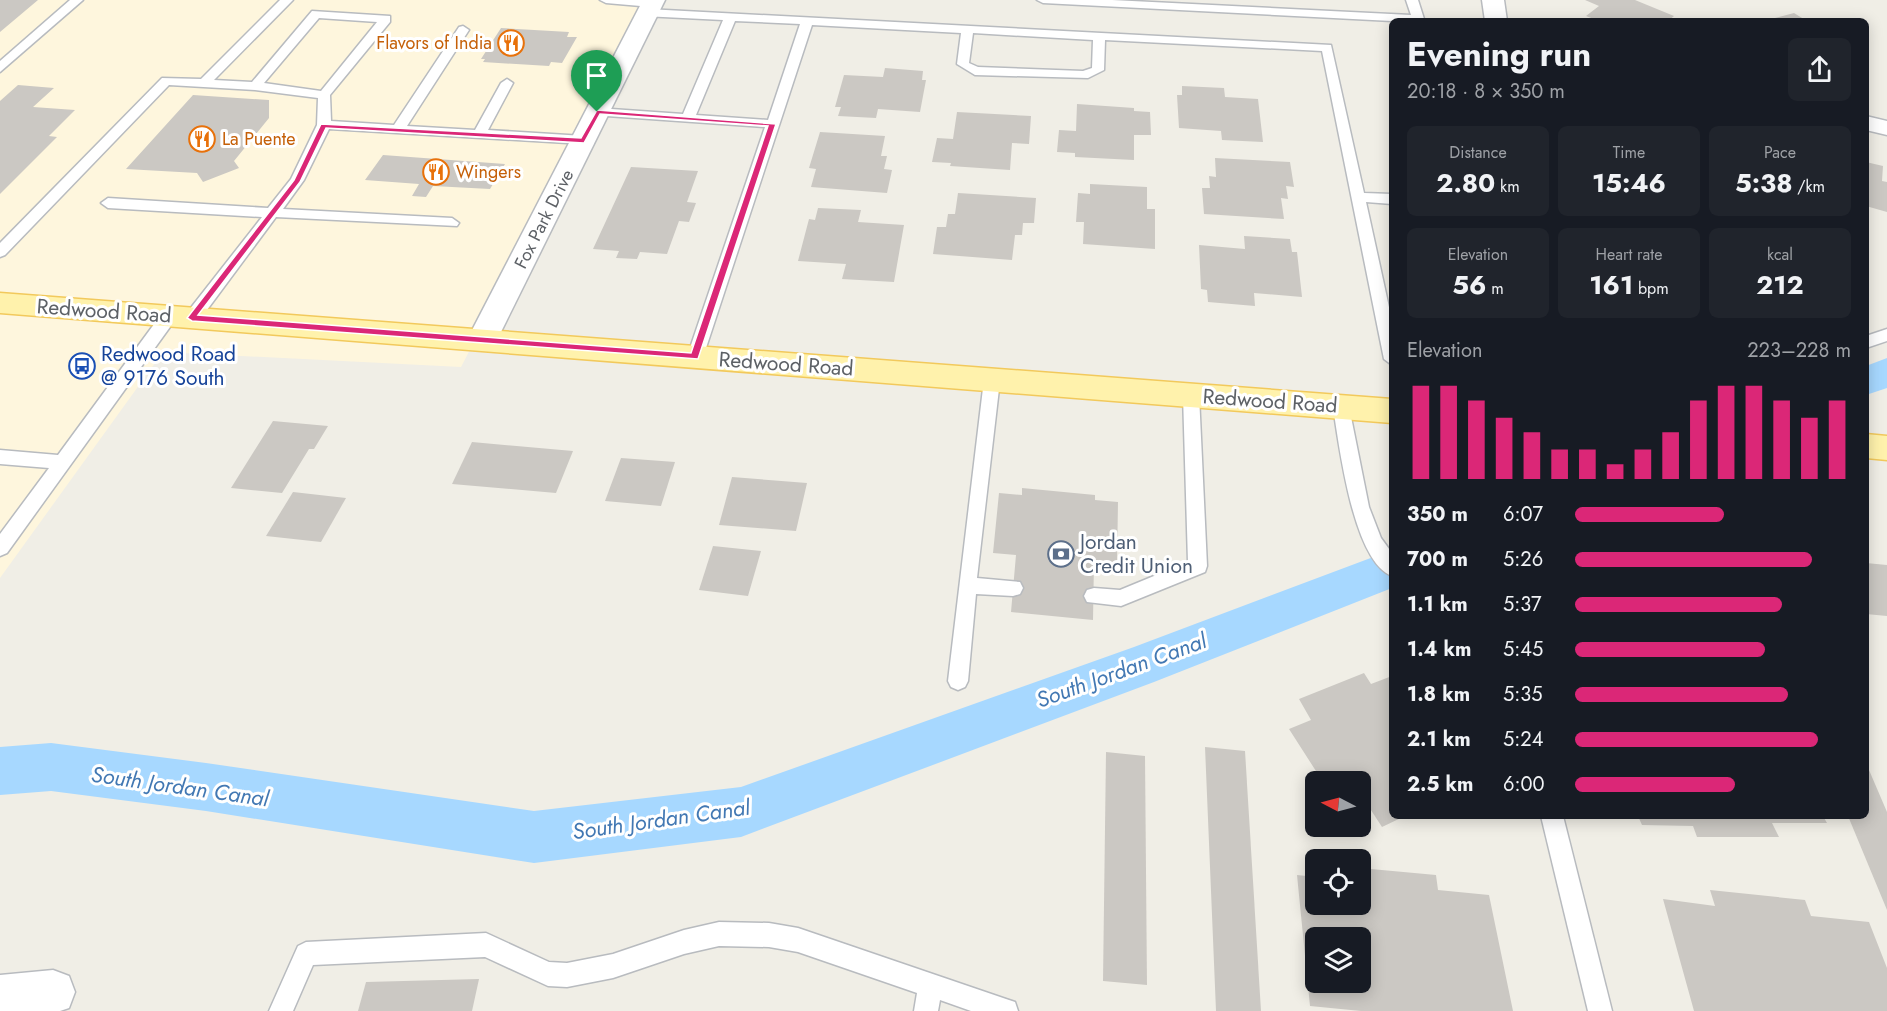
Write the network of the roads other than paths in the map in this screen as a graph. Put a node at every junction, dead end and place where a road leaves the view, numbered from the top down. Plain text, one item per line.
1 (77, 0) edge
2 (287, 0) edge
3 (606, 0) edge
4 (1043, 0) edge
5 (1412, 0) edge
6 (1493, 0) edge
7 (651, 5) edge
8 (730, 18) junction
9 (1398, 18) edge
10 (1418, 18) edge
11 (1496, 18) edge
12 (807, 21) junction
13 (967, 29) junction
14 (463, 30) dead end
15 (1099, 36) junction
16 (0, 68) edge
17 (204, 83) junction
18 (507, 83) dead end
19 (255, 86) junction
20 (324, 95) junction
21 (597, 112) junction
22 (688, 118) junction
23 (772, 124) junction
24 (1869, 124) edge
25 (324, 125) junction
26 (1887, 128) edge
27 (398, 129) junction
28 (480, 133) junction
29 (584, 140) junction
30 (1359, 197) junction
31 (1389, 199) edge
32 (108, 203) dead end
33 (271, 213) junction
34 (452, 223) dead end
35 (0, 252) edge
36 (0, 303) edge
37 (181, 317) junction
38 (1887, 335) edge
39 (482, 340) junction
40 (1869, 341) edge
41 (1389, 344) edge
42 (694, 357) junction
43 (992, 380) junction
44 (1191, 395) junction
45 (1341, 407) junction
46 (1389, 411) edge
47 (1869, 446) edge
48 (1887, 448) edge
49 (0, 457) edge
50 (63, 462) junction
51 (0, 548) edge
52 (1389, 564) edge
53 (967, 585) junction
54 (1013, 588) dead end
55 (1094, 596) dead end
56 (958, 681) dead end
57 (1553, 819) edge
58 (930, 987) junction
59 (53, 992) dead end
60 (0, 997) edge
61 (281, 1011) edge
62 (926, 1011) edge
63 (1006, 1011) edge
64 (1600, 1011) edge

1 - 16 lane
2 - 17 lane
3 - 7 lane
4 - 9 lane
5 - 10 lane
6 - 11 street
7 - 8 lane
7 - 21 street, Fox Park Drive
8 - 12 lane
8 - 22 lane
12 - 13 lane
12 - 23 lane
13 - 15 lane
13 - 15 lane
14 - 27 lane
15 - 30 lane
17 - 19 lane
17 - 35 lane
18 - 28 lane
19 - 20 lane
19 - 20 lane
20 - 25 lane
21 - 22 lane
21 - 29 street, Fox Park Drive
22 - 23 lane
23 - 42 lane
24 - 26 street
25 - 27 lane
25 - 33 lane
27 - 28 lane
28 - 29 lane
29 - 39 street, Fox Park Drive
30 - 31 lane
30 - 41 lane
32 - 33 lane
33 - 34 lane
33 - 37 lane
36 - 37 main road, Redwood Road
37 - 39 main road, Redwood Road
37 - 50 lane
38 - 40 lane
39 - 42 main road, Redwood Road
42 - 43 main road, Redwood Road
43 - 44 main road, Redwood Road
43 - 53 lane
44 - 45 main road, Redwood Road
44 - 55 lane
45 - 46 main road, Redwood Road
45 - 52 lane
47 - 48 main road
49 - 50 lane
50 - 51 lane
53 - 54 lane
53 - 56 lane
57 - 64 lane
58 - 61 lane
58 - 62 lane
58 - 63 lane
59 - 60 street

